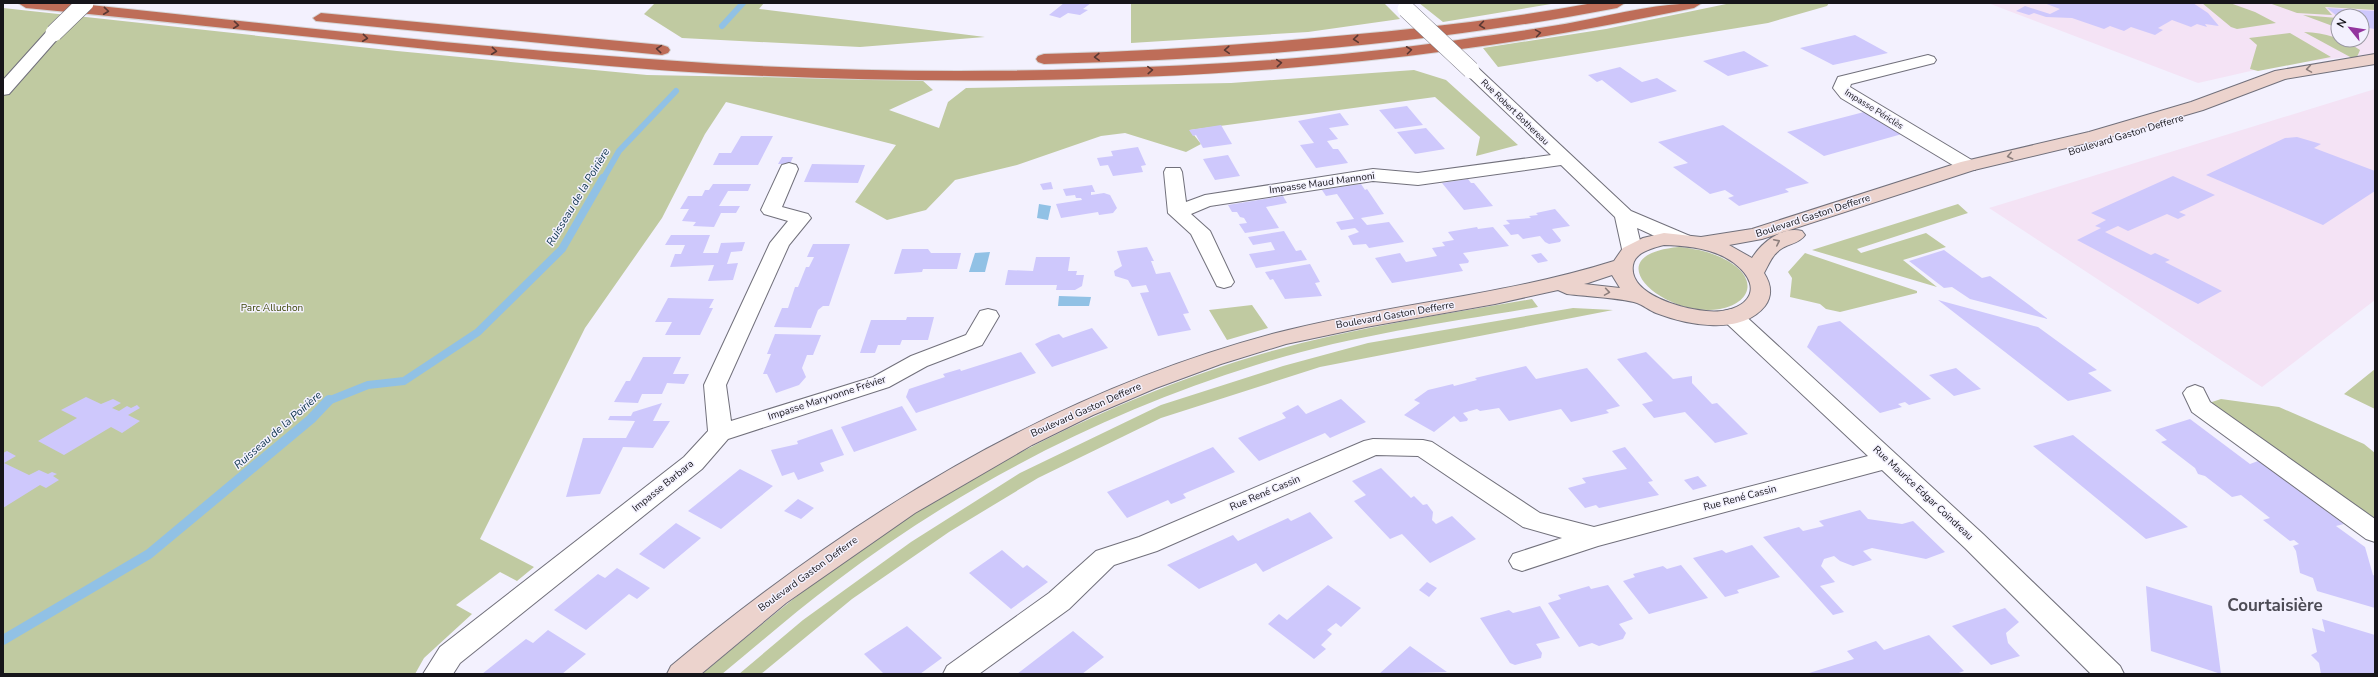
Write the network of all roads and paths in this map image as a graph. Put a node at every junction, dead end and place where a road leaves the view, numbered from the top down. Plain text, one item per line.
1 (26, 3) edge
2 (84, 3) edge
3 (174, 3) edge
4 (1617, 3) edge
5 (1694, 3) edge
6 (1403, 6) edge
7 (1025, 59) dead end
8 (2375, 59) edge
9 (930, 60) dead end
10 (1928, 60) dead end
11 (2375, 70) edge
12 (3, 90) edge
13 (1564, 159) junction
14 (1968, 166) junction
15 (790, 169) dead end
16 (1173, 172) dead end
17 (1878, 208) junction
18 (1178, 213) junction
19 (1624, 215) junction
20 (1692, 241) junction
21 (1627, 257) junction
22 (1754, 272) junction
23 (1224, 282) dead end
24 (1554, 287) junction
25 (1641, 297) junction
26 (988, 316) dead end
27 (1732, 316) junction
28 (2194, 393) dead end
29 (720, 433) junction
30 (1886, 460) junction
31 (2375, 532) edge
32 (1594, 537) junction
33 (1522, 561) dead end
34 (437, 674) edge
35 (681, 674) edge
36 (957, 674) edge
37 (2110, 674) edge

1 -> 5 highway
2 - 12 street, bridge
9 -> 3 highway
4 -> 7 highway
6 - 13 street, Rue Robert Bothereau, bridge
8 -> 14 main road, Boulevard Gaston Defferre
10 - 14 street, Impasse Périclès
11 - 17 main road, Boulevard Gaston Defferre
13 - 18 street, Impasse Maud Mannoni
13 - 19 street, Rue Robert Bothereau
14 - 17 main road, Boulevard Gaston Defferre
14 - 20 main road, Boulevard Gaston Defferre
15 - 29 street
16 - 18 street
22 -> 17 main road, Boulevard Gaston Defferre
18 - 23 street
19 - 20 street, Rue Robert Bothereau
19 - 21 street
20 - 21 main road, Boulevard Gaston Defferre
20 - 22 main road
21 - 24 main road, Boulevard Gaston Defferre
21 - 25 main road
22 - 27 main road
24 -> 25 main road, Boulevard Gaston Defferre
24 - 35 main road, Boulevard Gaston Defferre
25 - 27 main road
26 - 29 street, Impasse Maryvonne Frévier
27 - 30 street, Rue Maurice Edgar Coindreau
28 - 31 street
29 - 34 street, Impasse Barbara
30 - 32 street, Rue René Cassin
30 - 37 street, Rue Maurice Edgar Coindreau
32 - 33 street, Rue René Cassin
32 - 36 street, Rue René Cassin

